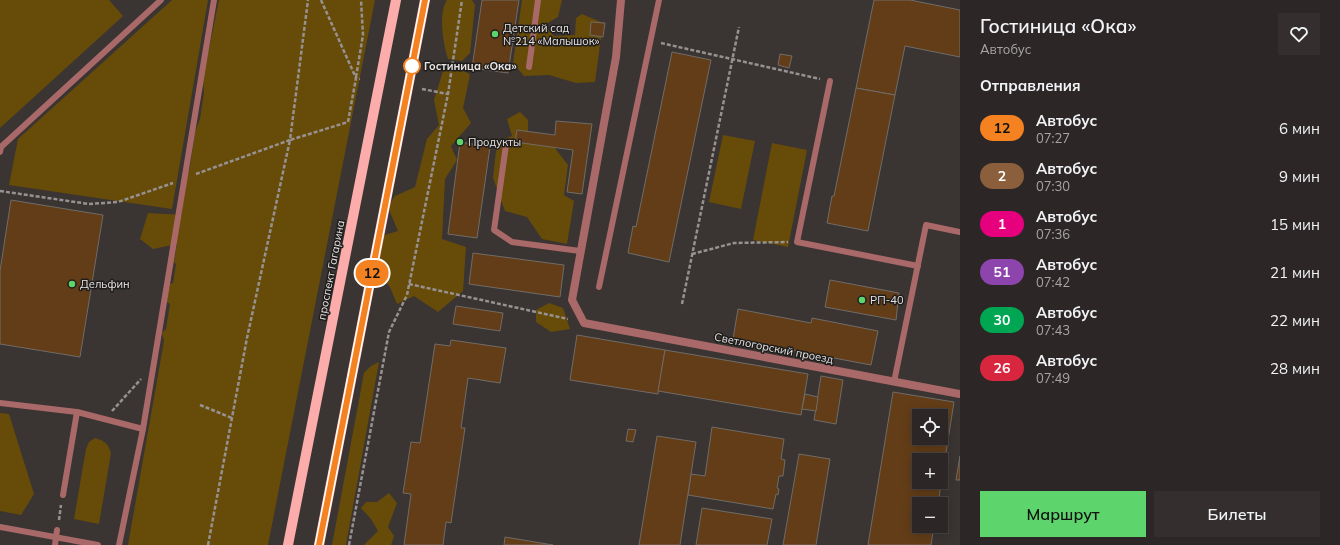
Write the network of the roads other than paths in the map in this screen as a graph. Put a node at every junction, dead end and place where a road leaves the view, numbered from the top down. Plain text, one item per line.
1 (161, 0) edge
2 (214, 0) edge
3 (396, 0) edge
4 (425, 0) edge
5 (538, 0) edge
6 (621, 0) edge
7 (659, 0) edge
8 (528, 67) dead end
9 (830, 81) road end
10 (506, 145) dead end
11 (0, 152) edge
12 (960, 232) edge
13 (580, 251) junction
14 (918, 266) junction
15 (599, 287) dead end
16 (894, 382) junction
17 (960, 394) edge
18 (0, 403) edge
19 (78, 412) junction
20 (143, 429) junction
21 (63, 495) dead end
22 (0, 527) edge
23 (57, 530) dead end
24 (56, 537) junction
25 (54, 545) edge
26 (98, 545) edge
27 (119, 545) edge
28 (288, 545) edge
29 (319, 545) edge

1 - 11 lane
2 - 20 lane
3 - 28 main road, проспект Гагарина
4 - 29 main road
5 - 8 lane
6 - 13 street
7 - 15 lane
9 - 14 lane
10 - 13 lane
12 - 14 lane
13 - 16 street, Светлогорский проезд
14 - 16 lane
16 - 17 street, Светлогорский проезд
18 - 19 lane
19 - 20 lane
19 - 21 lane
20 - 27 lane
22 - 24 lane
23 - 24 lane
24 - 25 lane
24 - 26 lane

